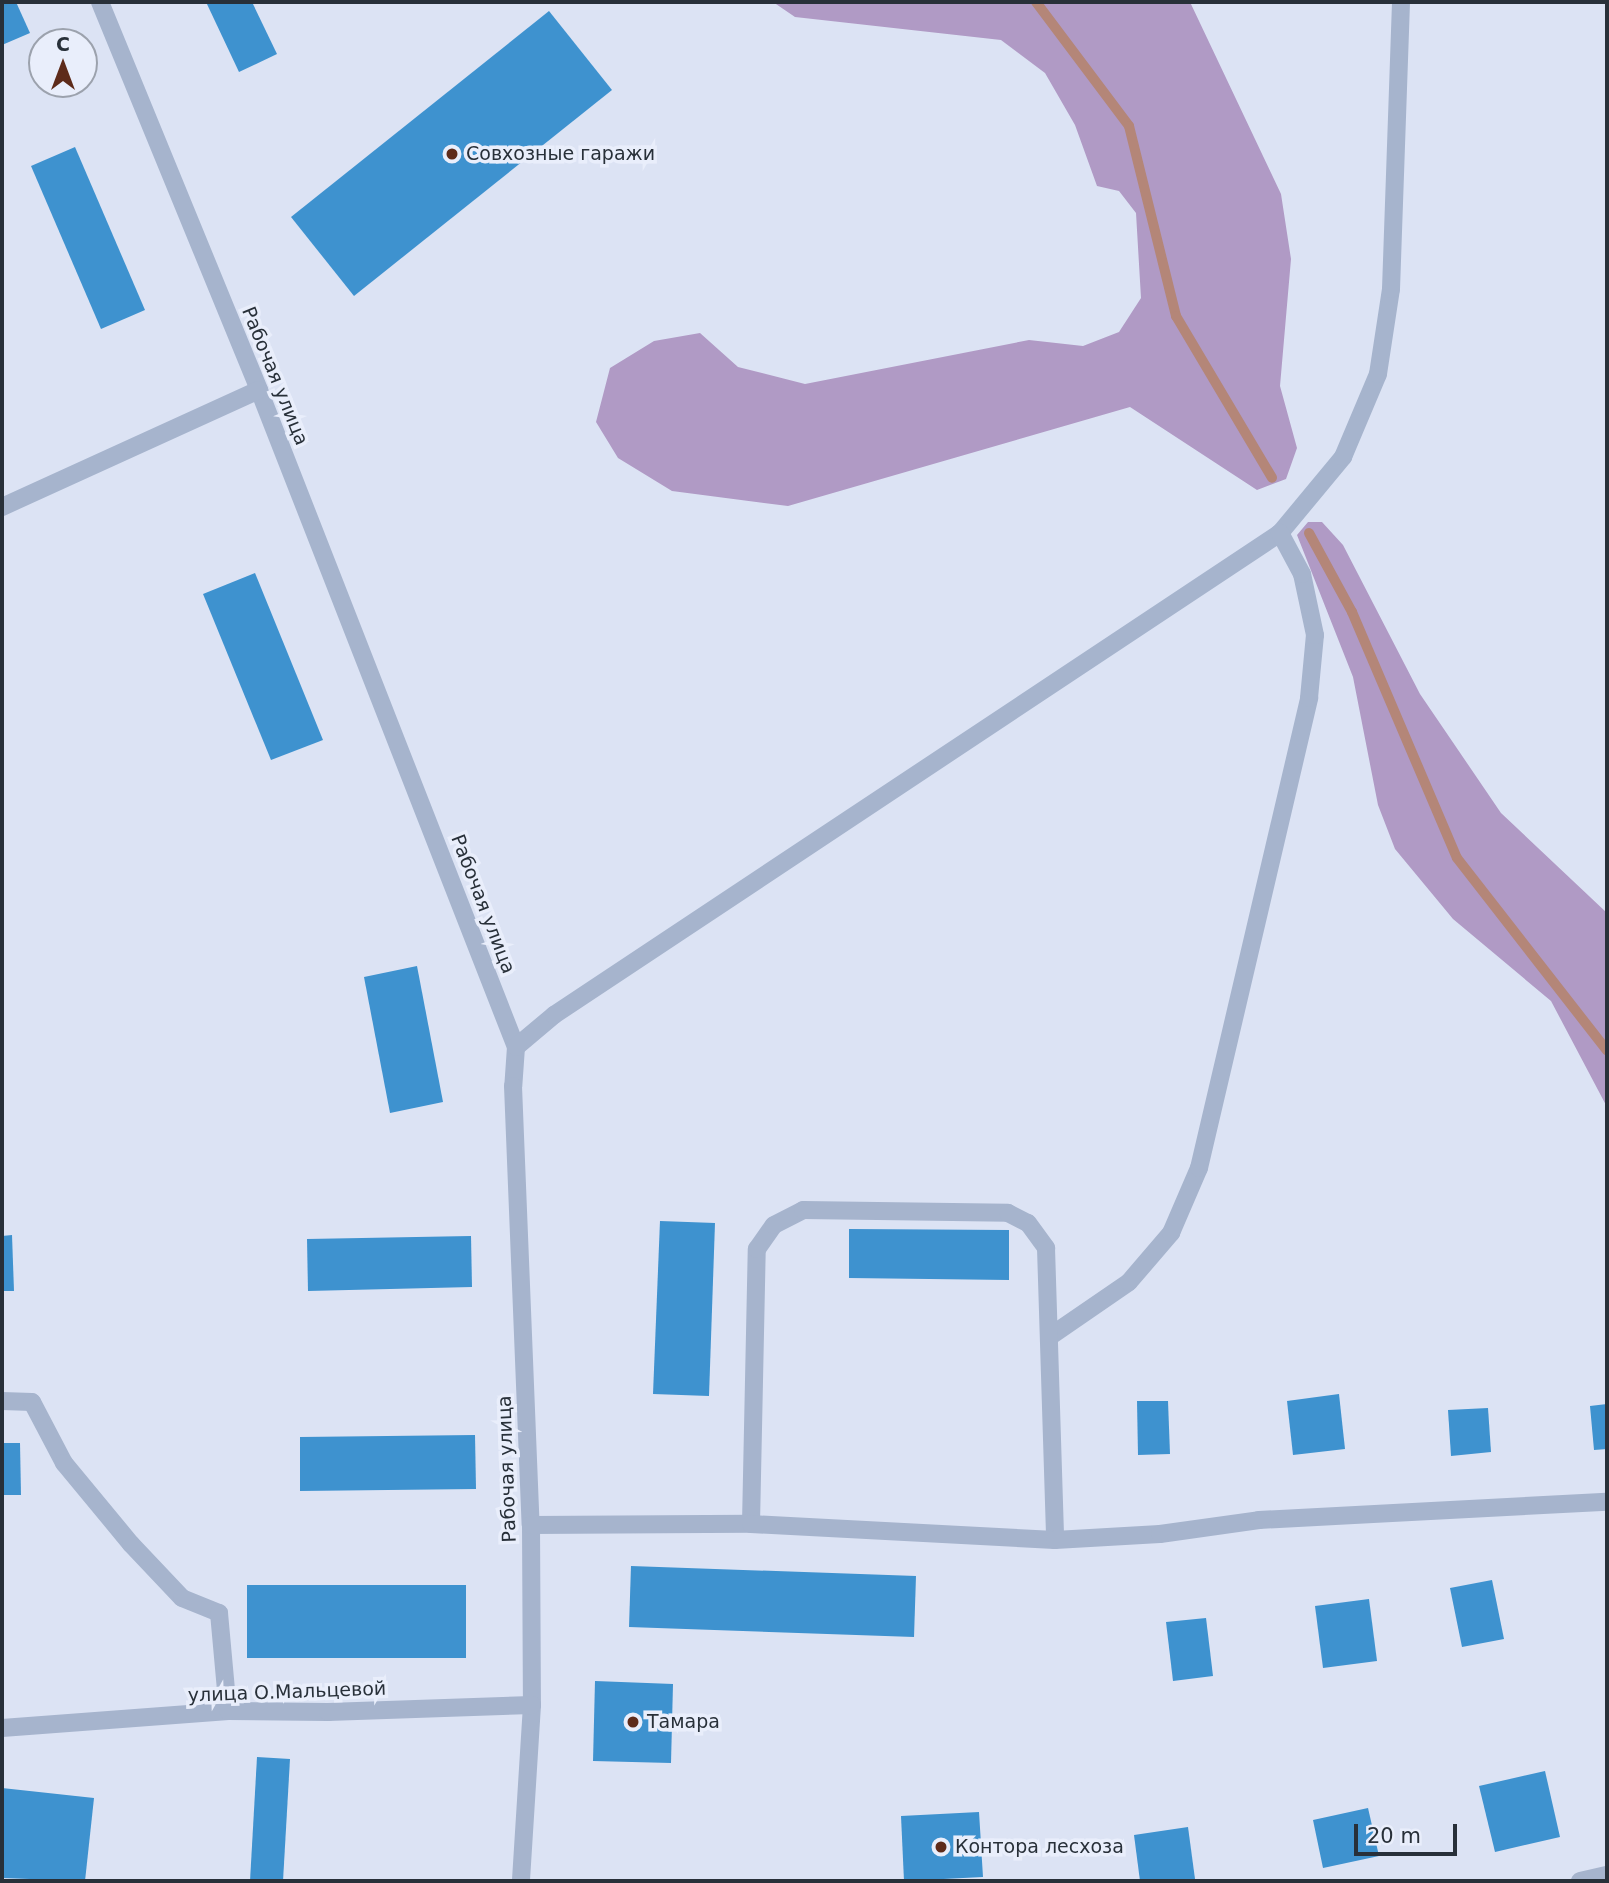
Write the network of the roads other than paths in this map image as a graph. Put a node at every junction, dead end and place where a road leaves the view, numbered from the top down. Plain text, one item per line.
1 (100, 2) edge
2 (1401, 2) edge
3 (259, 390) junction
4 (2, 507) edge
5 (1280, 533) junction
6 (516, 1047) junction
7 (1052, 1335) junction
8 (2, 1401) edge
9 (1607, 1502) edge
10 (751, 1524) junction
11 (531, 1525) junction
12 (1055, 1540) junction
13 (532, 1705) junction
14 (228, 1711) junction
15 (2, 1728) edge
16 (1607, 1875) edge
17 (521, 1881) edge
18 (1580, 1881) edge

1 - 3 street, Рабочая улица
2 - 5 street
3 - 4 street
3 - 6 street, Рабочая улица
5 - 6 street
5 - 7 street
6 - 11 street, Рабочая улица
7 - 10 street
7 - 12 street
8 - 14 street
9 - 12 street
10 - 11 street
10 - 12 street
11 - 13 street, Рабочая улица
13 - 14 street, улица О.Мальцевой
13 - 17 street, Рабочая улица
14 - 15 street, улица О.Мальцевой
16 - 18 street

